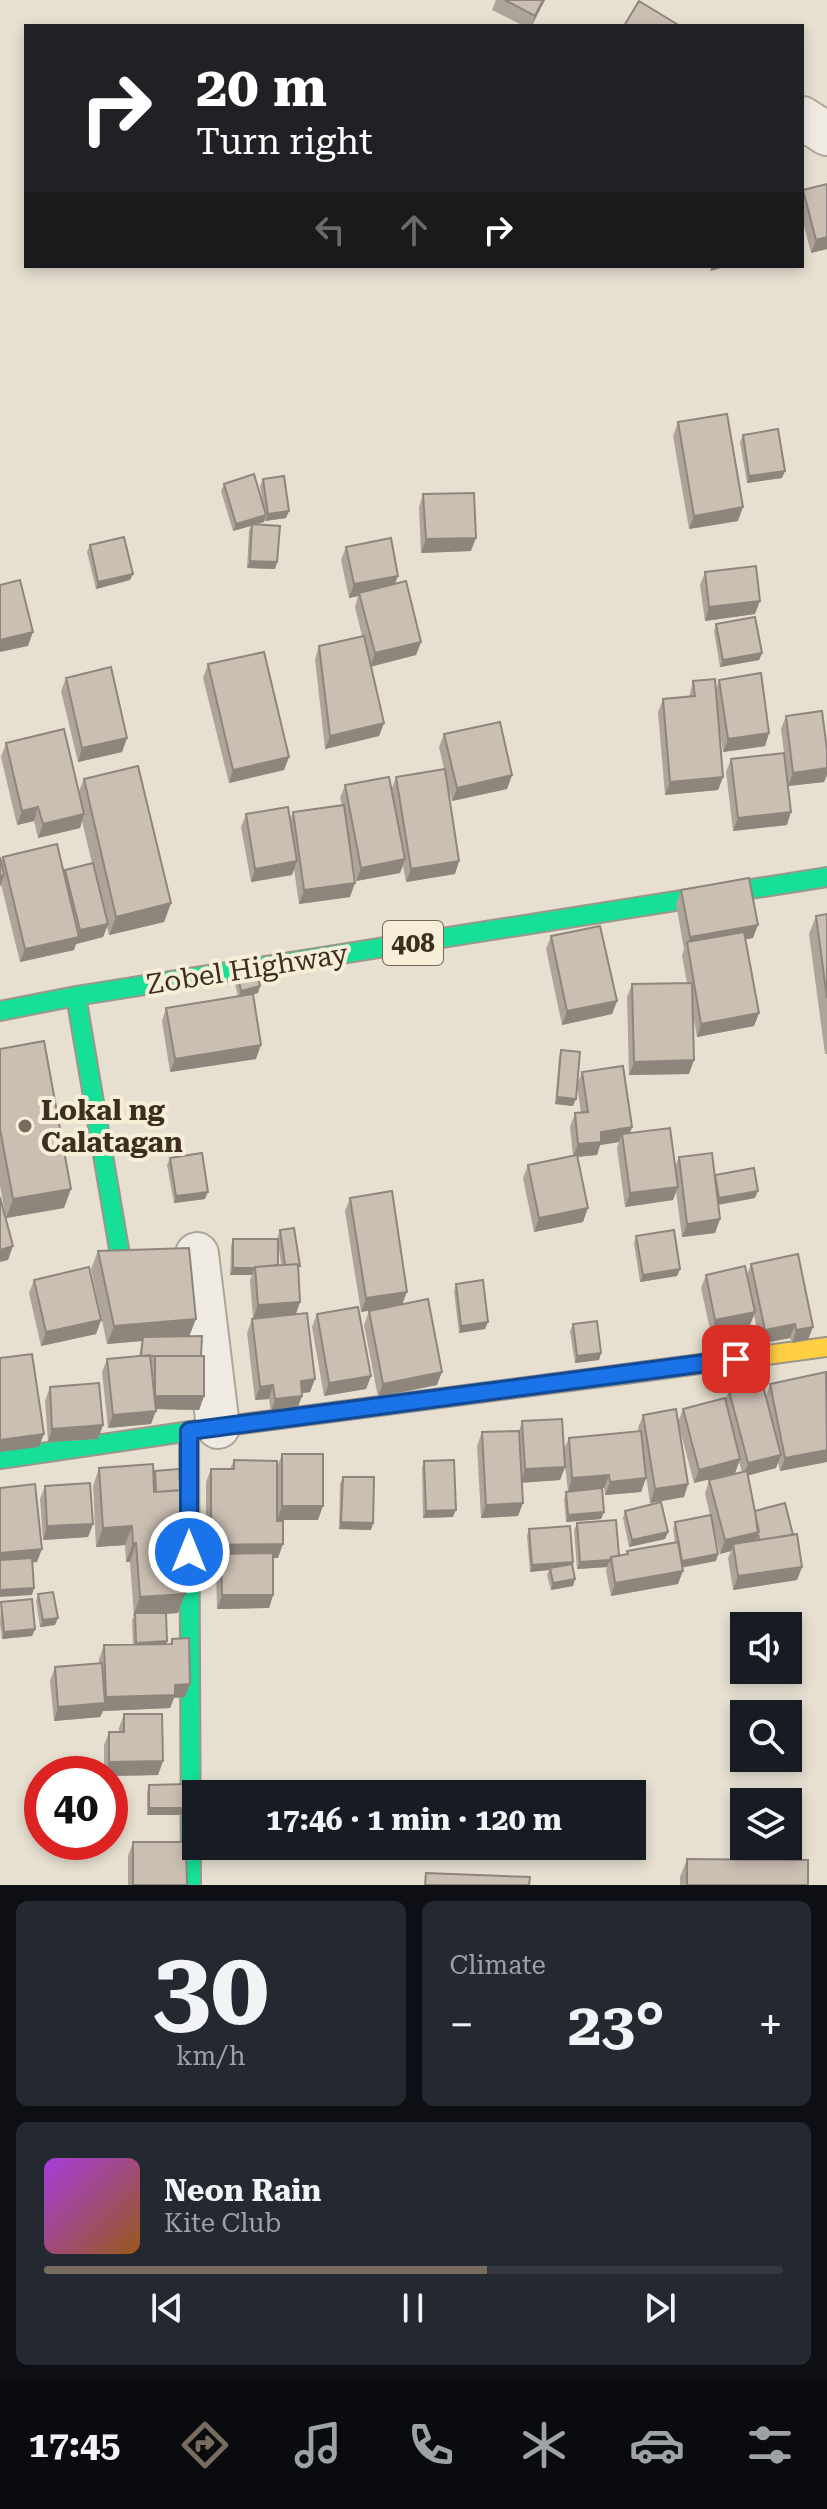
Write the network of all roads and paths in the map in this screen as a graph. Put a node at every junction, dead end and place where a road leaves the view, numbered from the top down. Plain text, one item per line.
1 (804, 119) edge
2 (827, 134) edge
3 (827, 877) edge
4 (76, 996) junction
5 (0, 1011) edge
6 (119, 1249) edge
7 (197, 1254) dead end
8 (827, 1347) edge
9 (204, 1429) junction
10 (0, 1459) edge
11 (191, 1885) edge

1 - 2 street
3 - 4 street, Zobel Highway / 408
4 - 5 street, Zobel Highway / 408
4 - 6 street
7 - 9 street
8 - 9 street
9 - 10 street
9 - 11 street

